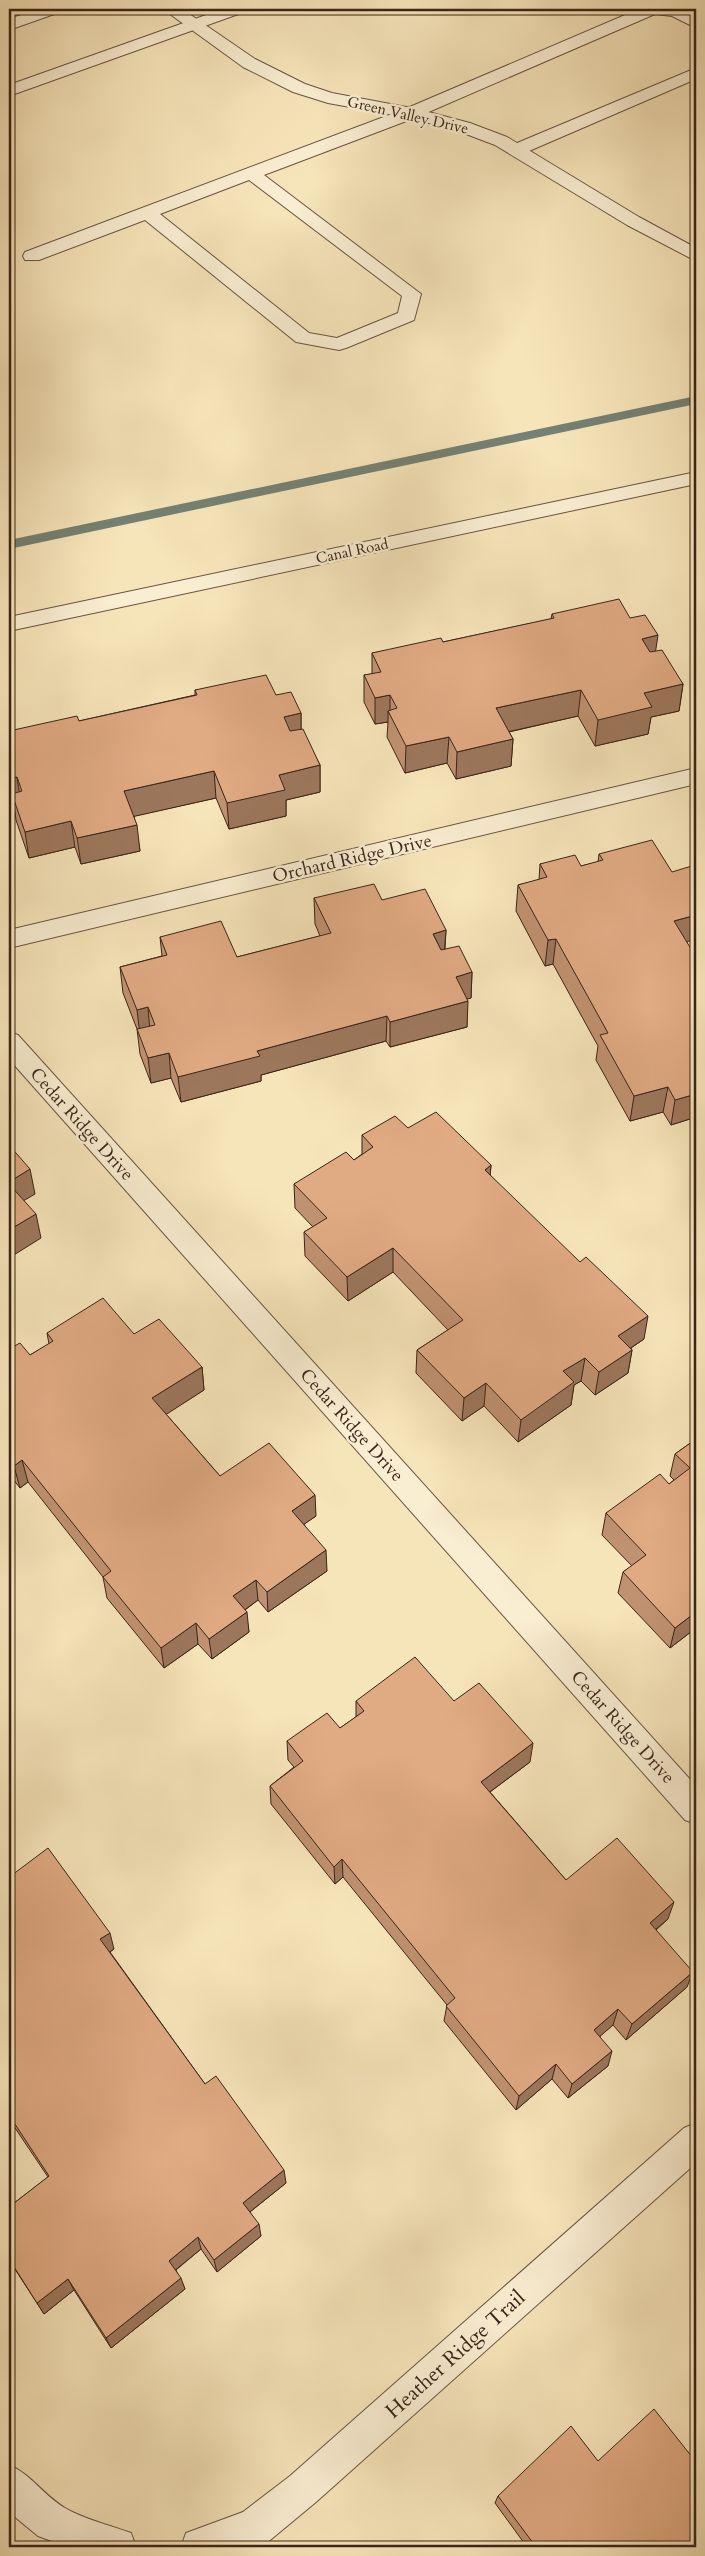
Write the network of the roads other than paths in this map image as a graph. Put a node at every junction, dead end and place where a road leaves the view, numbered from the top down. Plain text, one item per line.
1 (54, 9) edge
2 (171, 9) edge
3 (238, 9) edge
4 (652, 9) edge
5 (657, 9) edge
6 (696, 23) edge
7 (9, 25) edge
8 (195, 25) junction
9 (696, 73) edge
10 (9, 92) edge
11 (411, 113) junction
12 (516, 150) junction
13 (250, 173) junction
14 (146, 212) junction
15 (696, 255) edge
16 (32, 256) dead end
17 (696, 478) edge
18 (9, 624) edge
19 (696, 776) edge
20 (9, 939) edge
21 (9, 1042) edge
22 (696, 1809) edge
23 (696, 2140) edge
24 (9, 2484) edge
25 (117, 2547) edge
26 (200, 2547) edge

1 - 7 street
2 - 8 street, Green Valley Drive
3 - 8 street
4 - 11 street
5 - 6 street
8 - 10 street
8 - 11 street, Green Valley Drive
9 - 12 street
11 - 12 street, Green Valley Drive
11 - 13 street
12 - 15 street, Green Valley Drive
13 - 14 street
13 - 14 street
14 - 16 street
17 - 18 street, Canal Road
19 - 20 street, Orchard Ridge Drive
21 - 22 street, Cedar Ridge Drive
23 - 26 street, Heather Ridge Trail
24 - 25 street

